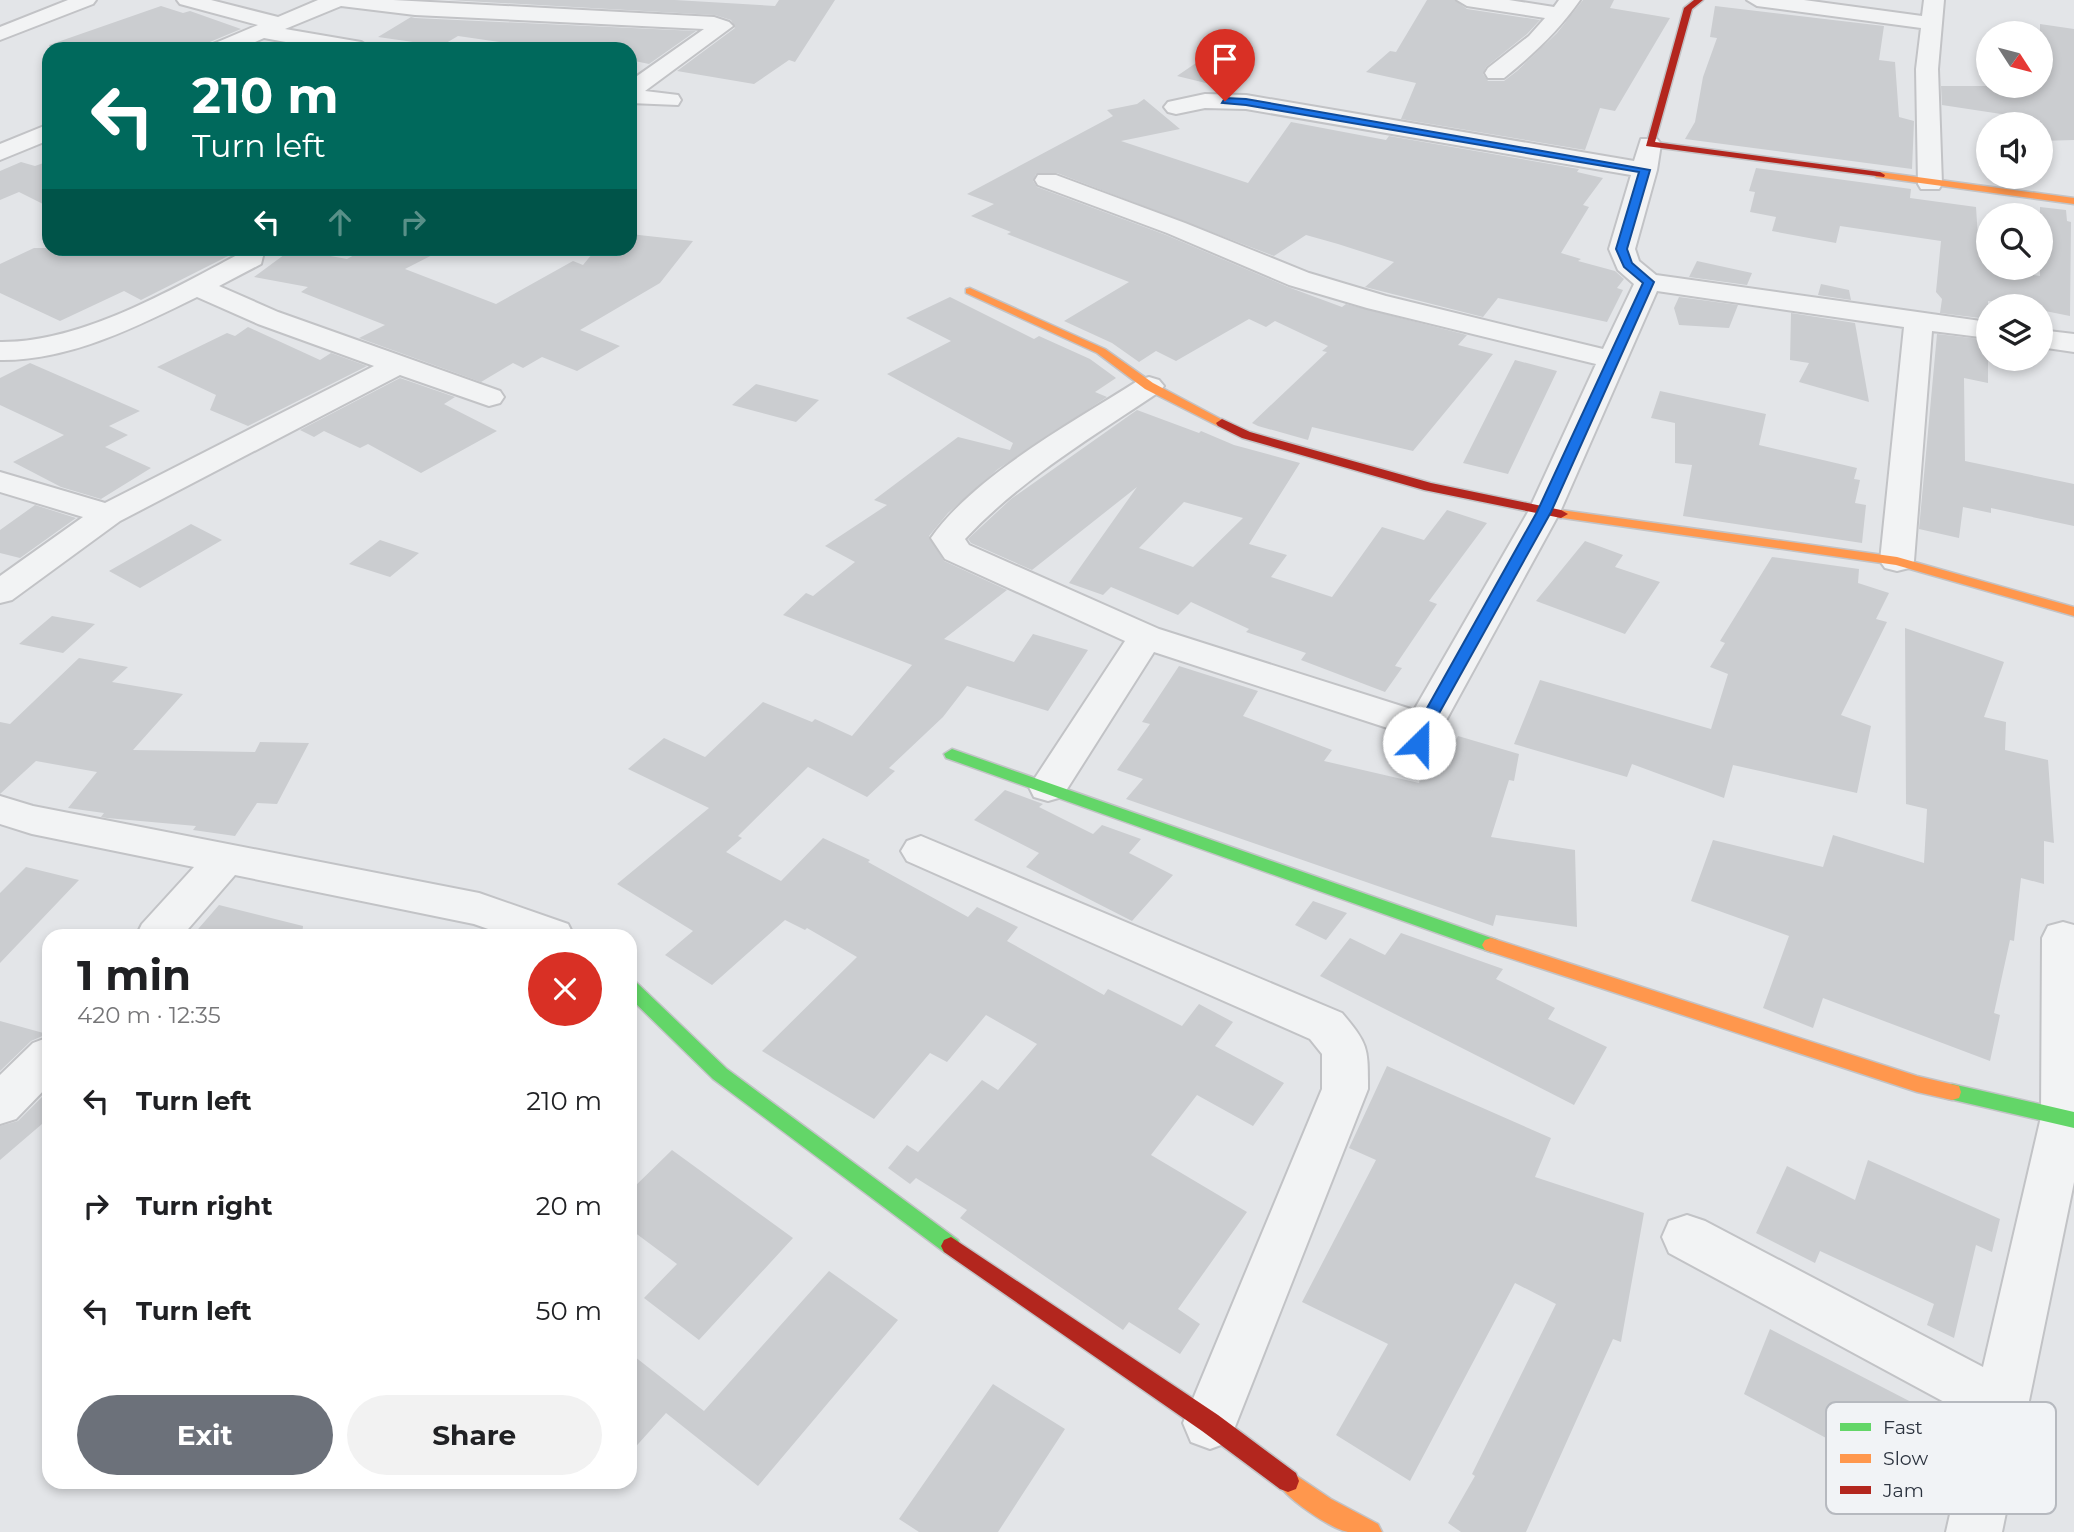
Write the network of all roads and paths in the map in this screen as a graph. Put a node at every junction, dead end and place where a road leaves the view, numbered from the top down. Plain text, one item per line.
1 (86, 0) edge
2 (187, 0) edge
3 (336, 0) edge
4 (343, 0) edge
5 (1467, 0) edge
6 (1699, 0) edge
7 (1756, 0) edge
8 (1934, 0) edge
9 (1566, 7) edge
10 (1930, 23) junction
11 (267, 27) junction
12 (0, 34) edge
13 (236, 42) edge
14 (331, 42) edge
15 (1496, 73) dead end
16 (637, 86) edge
17 (637, 97) edge
18 (670, 100) dead end
19 (1176, 107) dead end
20 (42, 139) edge
21 (0, 153) edge
22 (1647, 157) junction
23 (1046, 180) dead end
24 (1930, 184) junction
25 (2074, 201) edge
26 (252, 256) edge
27 (1648, 282) junction
28 (198, 287) junction
29 (970, 291) dead end
30 (1919, 319) junction
31 (1976, 328) edge
32 (2053, 340) edge
33 (2074, 343) edge
34 (0, 351) edge
35 (1614, 360) junction
36 (398, 364) junction
37 (1149, 386) junction
38 (489, 397) dead end
39 (0, 482) edge
40 (1544, 512) junction
41 (108, 514) junction
42 (1896, 561) junction
43 (0, 592) edge
44 (2074, 612) edge
45 (1146, 637) junction
46 (952, 754) dead end
47 (1048, 787) junction
48 (0, 810) edge
49 (921, 851) dead end
50 (226, 859) junction
51 (164, 929) edge
52 (534, 929) edge
53 (2063, 938) dead end
54 (637, 994) edge
55 (42, 1063) edge
56 (0, 1105) edge
57 (2069, 1118) edge
58 (1687, 1237) dead end
59 (1996, 1402) edge
60 (2000, 1402) edge
61 (1210, 1423) junction
62 (1978, 1514) edge
63 (1370, 1532) edge
64 (1974, 1532) edge

1 - 12 street
2 - 11 street
3 - 11 street
4 - 16 street
5 - 9 street
6 - 22 street
7 - 10 street
8 - 10 street
9 - 15 street
10 - 24 street
11 - 13 street
11 - 14 street
17 - 18 street
19 - 22 street
20 - 21 street
22 - 24 street
22 - 27 street
23 - 35 street
24 - 25 street
26 - 28 street
27 - 30 street
27 - 35 street
28 - 34 street
28 - 36 street
29 - 37 street
30 - 31 street
30 - 42 street
32 - 33 street
35 - 40 street
36 - 38 street
36 - 41 street
37 - 40 street
37 - 45 street
39 - 41 street
40 - 42 street
40 - 45 street
41 - 43 street
42 - 44 street
45 - 47 street
46 - 47 street
47 - 57 street
48 - 50 street
49 - 61 street
50 - 51 street
50 - 52 street
53 - 57 street
54 - 61 street
55 - 56 street
57 - 60 street
58 - 59 street
61 - 63 street
62 - 64 street

